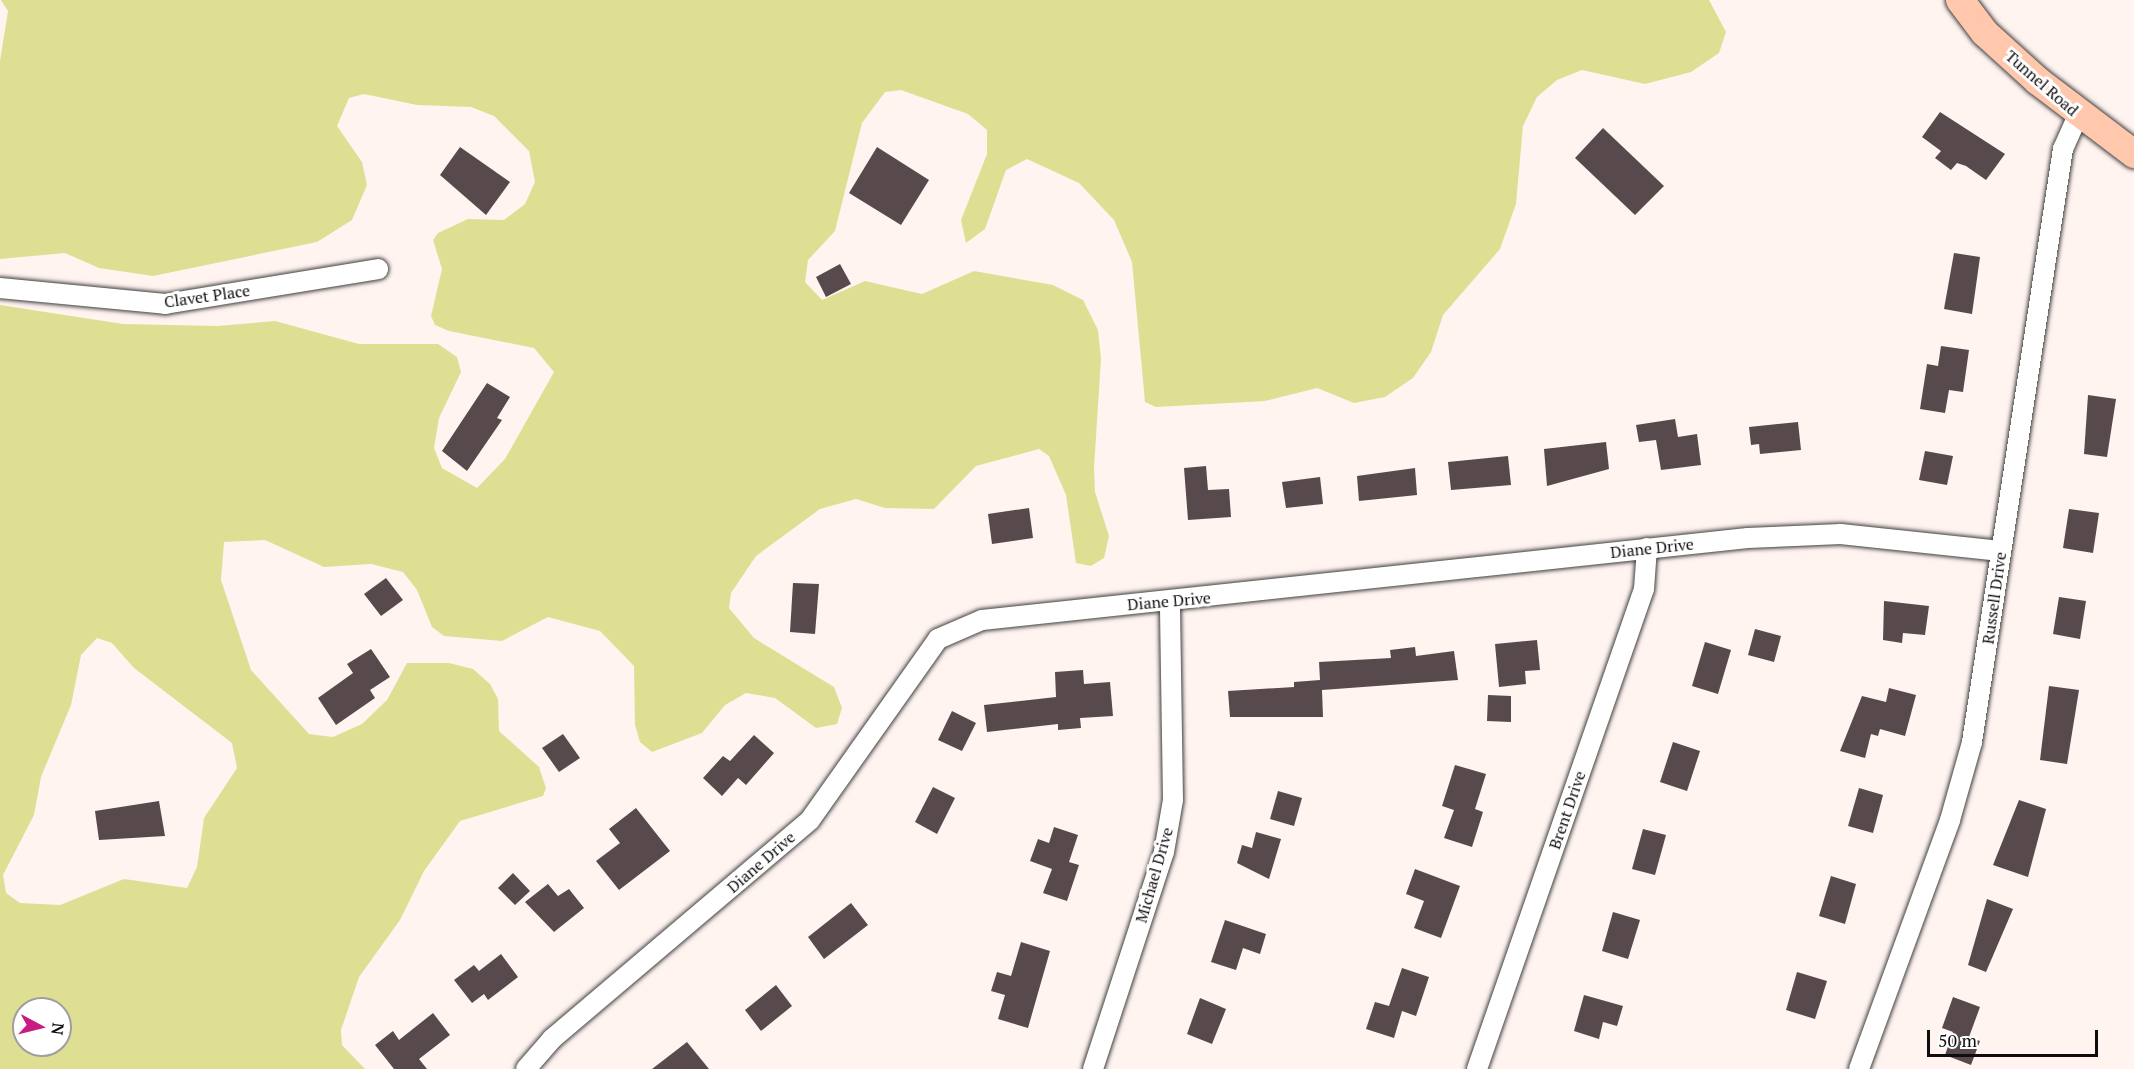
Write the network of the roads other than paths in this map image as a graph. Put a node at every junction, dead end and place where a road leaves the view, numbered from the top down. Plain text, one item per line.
1 (1960, 0) edge
2 (2078, 115) junction
3 (2134, 154) edge
4 (378, 269) dead end
5 (0, 288) edge
6 (1647, 548) junction
7 (2000, 551) junction
8 (1170, 603) junction
9 (526, 1069) edge
10 (1093, 1069) edge
11 (1477, 1069) edge
12 (1859, 1069) edge

1 - 2 main road, Tunnel Road
2 - 3 main road, Tunnel Road
2 - 7 street, Russell Drive
4 - 5 street, Clavet Place
6 - 7 street, Diane Drive
6 - 8 street, Diane Drive
6 - 11 street, Brent Drive
7 - 12 street, Russell Drive
8 - 9 street, Diane Drive
8 - 10 street, Michael Drive

